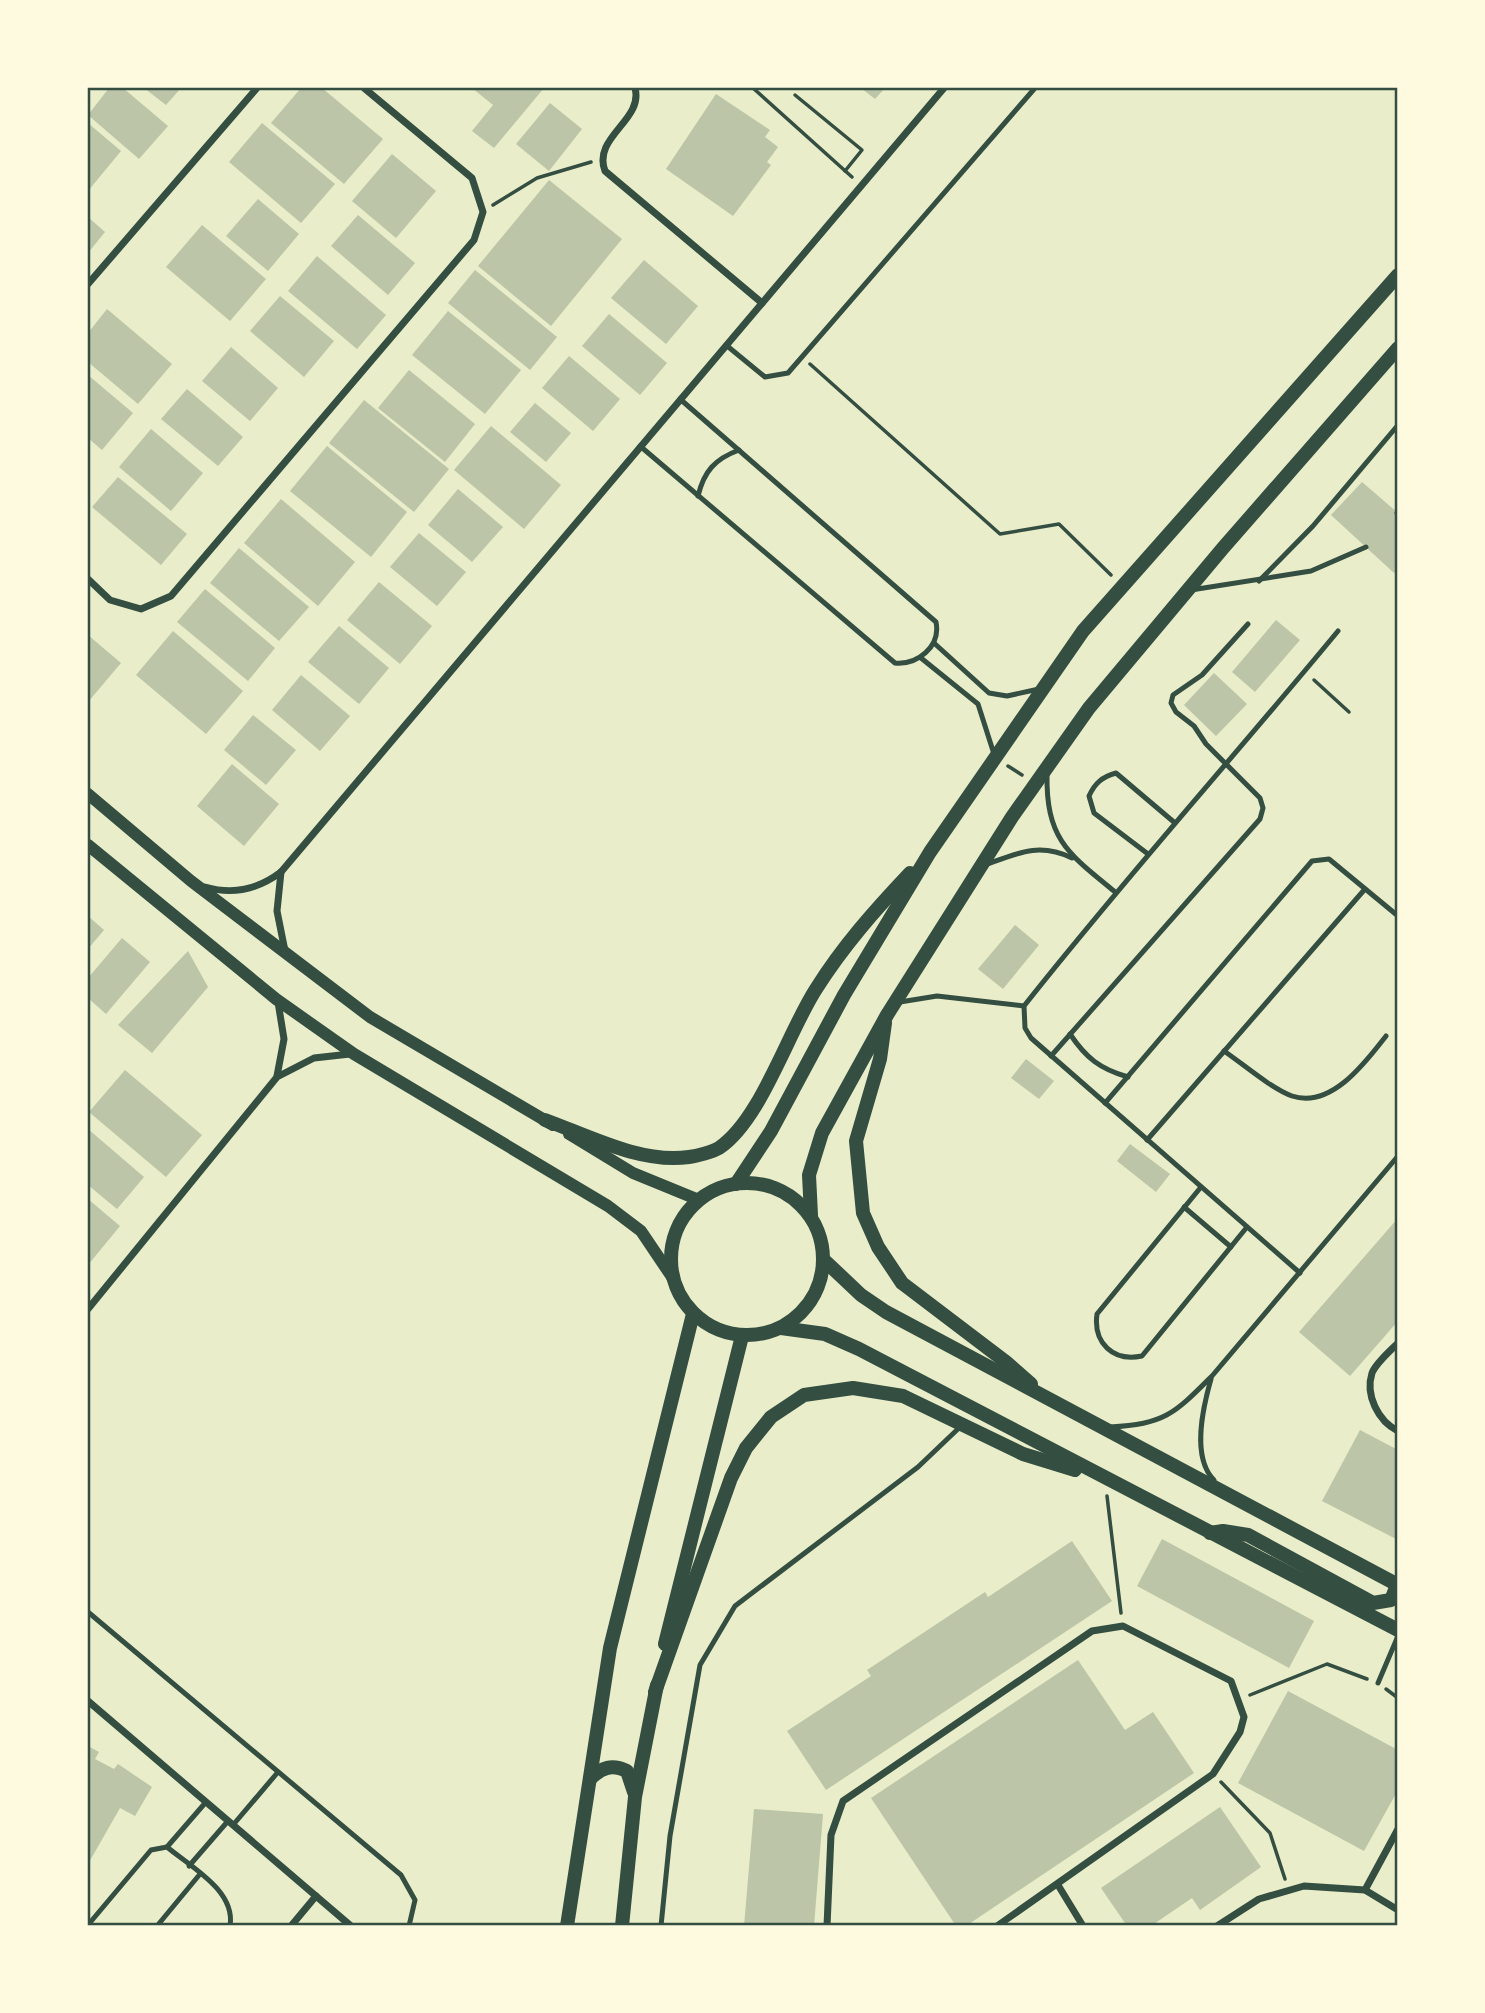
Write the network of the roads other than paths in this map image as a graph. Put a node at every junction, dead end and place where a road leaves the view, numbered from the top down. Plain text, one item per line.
1 (257, 88) edge
2 (364, 88) edge
3 (635, 88) edge
4 (944, 88) edge
5 (1035, 88) edge
6 (1398, 275) edge
7 (88, 284) edge
8 (762, 303) junction
9 (726, 345) junction
10 (1398, 348) edge
11 (680, 399) junction
12 (1398, 425) edge
13 (640, 446) junction
14 (739, 450) junction
15 (698, 496) junction
16 (1366, 547) dead end
17 (88, 579) edge
18 (1259, 581) junction
19 (1188, 590) junction
20 (1248, 624) dead end
21 (1338, 631) dead end
22 (934, 643) junction
23 (920, 658) junction
24 (1042, 689) junction
25 (995, 756) junction
26 (1227, 764) junction
27 (1047, 768) junction
28 (88, 794) edge
29 (88, 809) edge
30 (107, 811) junction
31 (1175, 823) junction
32 (88, 845) edge
33 (930, 852) junction
34 (1148, 854) junction
35 (1075, 859) junction
36 (982, 866) junction
37 (281, 873) junction
38 (191, 881) junction
39 (1365, 889) junction
40 (1114, 891) junction
41 (1398, 916) edge
42 (285, 952) junction
43 (276, 999) junction
44 (1024, 1006) junction
45 (890, 1009) junction
46 (1070, 1034) junction
47 (1386, 1035) dead end
48 (1224, 1051) junction
49 (354, 1054) junction
50 (1051, 1056) junction
51 (277, 1077) junction
52 (1128, 1077) junction
53 (1105, 1103) junction
54 (545, 1120) junction
55 (1147, 1140) junction
56 (1398, 1156) edge
57 (736, 1184) junction
58 (1201, 1187) junction
59 (699, 1199) junction
60 (1184, 1207) junction
61 (811, 1215) junction
62 (1247, 1227) junction
63 (1231, 1247) junction
64 (824, 1260) junction
65 (1300, 1273) junction
66 (672, 1277) junction
67 (88, 1309) edge
68 (693, 1314) junction
69 (781, 1328) junction
70 (743, 1336) junction
71 (1398, 1343) edge
72 (1212, 1376) junction
73 (1047, 1399) junction
74 (963, 1424) junction
75 (1103, 1428) junction
76 (1398, 1431) edge
77 (1105, 1478) junction
78 (1228, 1495) junction
79 (1210, 1533) junction
80 (1397, 1585) edge
81 (88, 1612) edge
82 (1398, 1630) edge
83 (1398, 1636) edge
84 (1378, 1683) road end
85 (655, 1692) junction
86 (88, 1701) edge
87 (278, 1772) junction
88 (590, 1779) junction
89 (635, 1797) junction
90 (206, 1802) junction
91 (230, 1823) junction
92 (1398, 1829) edge
93 (167, 1847) junction
94 (189, 1866) junction
95 (200, 1874) junction
96 (1058, 1885) junction
97 (1365, 1889) junction
98 (316, 1896) junction
99 (1398, 1910) edge
100 (88, 1925) edge
101 (157, 1926) edge
102 (230, 1926) edge
103 (291, 1926) edge
104 (351, 1926) edge
105 (409, 1926) edge
106 (567, 1926) edge
107 (622, 1926) edge
108 (661, 1926) edge
109 (827, 1926) edge
110 (997, 1926) edge
111 (1083, 1926) edge
112 (1217, 1926) edge

1 - 7 street
2 - 17 street
3 - 8 street
4 - 8 street
5 - 9 lane
6 - 24 main road
8 - 9 street
9 - 11 street
10 - 19 main road
11 - 13 street
11 - 14 lane
12 - 18 lane
13 - 15 lane
13 - 37 street
14 - 15 lane
14 - 22 lane
15 - 23 lane
16 - 18 lane
18 - 19 lane
19 - 27 main road
20 - 26 lane
21 - 26 lane
22 - 23 lane
22 - 24 lane
23 - 25 lane
24 - 25 main road
25 - 33 main road
26 - 31 lane
26 - 46 lane
27 - 35 lane
27 - 36 main road
28 - 30 street
29 - 30 street
30 - 38 street
31 - 34 lane
31 - 34 lane
32 - 43 street
33 - 54 main road
33 - 57 main road
34 - 40 lane
35 - 36 lane
35 - 40 lane
36 - 45 main road
37 - 38 street
37 - 42 street
38 - 42 street
39 - 41 lane
39 - 48 lane
39 - 52 lane
40 - 44 lane
42 - 54 street
43 - 49 street
43 - 51 street
44 - 45 lane
44 - 50 lane
45 - 61 main road
45 - 73 main road
46 - 50 lane
46 - 52 lane
47 - 48 lane
48 - 55 lane
49 - 51 street
49 - 66 street
50 - 53 lane
51 - 67 street
52 - 53 lane
53 - 55 lane
54 - 59 street
55 - 58 lane
56 - 65 lane
57 - 59 main road
57 - 61 main road
58 - 60 lane
58 - 62 lane
59 - 66 main road
60 - 63 lane
60 - 63 lane
61 - 64 main road
62 - 63 lane
62 - 65 lane
64 - 69 main road
64 - 73 main road
65 - 72 lane
66 - 68 main road
68 - 70 main road
68 - 88 main road
69 - 70 main road
69 - 77 main road
70 - 85 main road
71 - 76 street
72 - 75 lane
72 - 78 lane
73 - 75 main road
74 - 77 main road
74 - 85 main road
74 - 108 lane
75 - 78 main road
77 - 79 main road
78 - 80 main road
79 - 80 main road
79 - 82 main road
81 - 87 lane
83 - 84 lane
85 - 89 main road
86 - 90 street
87 - 91 lane
87 - 105 lane
88 - 89 main road
88 - 106 main road
89 - 107 main road
90 - 91 street
90 - 93 lane
91 - 94 lane
91 - 98 street
92 - 97 street
93 - 94 lane
93 - 100 lane
94 - 95 lane
95 - 101 lane
95 - 102 lane
96 - 109 street
96 - 110 street
96 - 111 street
97 - 99 street
97 - 112 street
98 - 103 street
98 - 104 street

